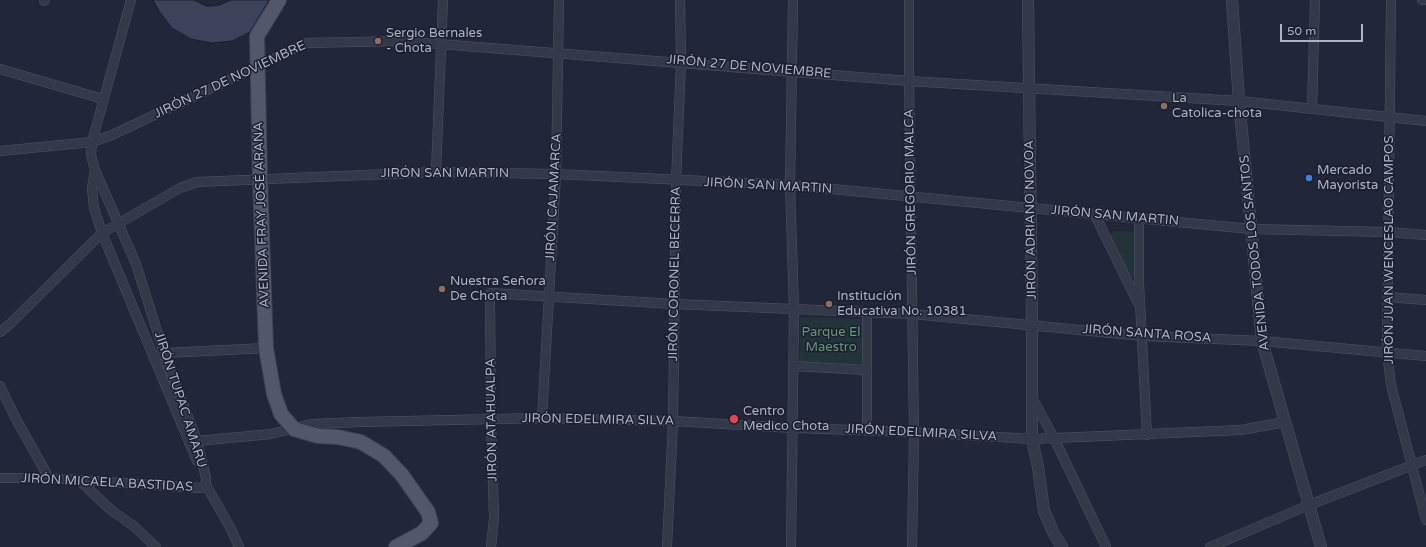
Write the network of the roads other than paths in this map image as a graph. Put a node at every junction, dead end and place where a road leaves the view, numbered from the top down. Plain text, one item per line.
1 (131, 0) edge
2 (279, 0) edge
3 (443, 0) edge
4 (560, 0) edge
5 (680, 0) edge
6 (793, 0) edge
7 (909, 0) edge
8 (1028, 0) edge
9 (1232, 0) edge
10 (1315, 0) edge
11 (1391, 0) edge
12 (1422, 0) edge
13 (1426, 0) edge
14 (440, 45) junction
15 (559, 54) junction
16 (681, 62) junction
17 (257, 66) junction
18 (0, 69) edge
19 (793, 70) junction
20 (909, 81) junction
21 (1029, 88) junction
22 (103, 99) junction
23 (1239, 101) junction
24 (1312, 108) junction
25 (1390, 118) junction
26 (1426, 122) edge
27 (92, 142) junction
28 (0, 151) edge
29 (95, 170) junction
30 (436, 172) junction
31 (556, 174) junction
32 (260, 178) junction
33 (676, 181) junction
34 (790, 185) junction
35 (911, 197) junction
36 (1031, 208) junction
37 (1095, 214) junction
38 (1139, 218) junction
39 (119, 222) junction
40 (1251, 229) junction
41 (1388, 232) junction
42 (102, 233) junction
43 (1426, 235) edge
44 (490, 293) joint
45 (549, 297) junction
46 (1388, 297) junction
47 (1426, 300) edge
48 (674, 304) junction
49 (1141, 308) junction
50 (794, 309) junction
51 (867, 312) junction
52 (913, 314) junction
53 (1032, 326) junction
54 (0, 332) edge
55 (1143, 336) junction
56 (1262, 341) junction
57 (266, 348) junction
58 (1387, 352) junction
59 (164, 353) junction
60 (1426, 356) edge
61 (155, 358) junction
62 (793, 366) junction
63 (867, 370) junction
64 (0, 386) edge
65 (1032, 400) junction
66 (542, 418) junction
67 (491, 420) junction
68 (673, 420) junction
69 (1285, 422) junction
70 (793, 428) junction
71 (294, 429) junction
72 (867, 430) junction
73 (914, 432) junction
74 (1147, 435) junction
75 (1054, 438) junction
76 (1032, 439) junction
77 (193, 442) junction
78 (1426, 460) edge
79 (1413, 465) junction
80 (0, 478) edge
81 (49, 478) junction
82 (79, 480) junction
83 (206, 481) junction
84 (1309, 505) junction
85 (1426, 520) edge
86 (156, 547) edge
87 (239, 547) edge
88 (396, 547) edge
89 (491, 547) edge
90 (667, 547) edge
91 (791, 547) edge
92 (912, 547) edge
93 (1062, 547) edge
94 (1106, 547) edge
95 (1210, 547) edge
96 (1321, 547) edge

1 - 22 street, JIRÓN TUPAC AMARU
2 - 17 main road, AVENIDA FRAY JOSÉ ARANA
3 - 14 street
4 - 15 street, JIRÓN CAJAMARCA
5 - 16 street, JIRÓN CORONEL BECERRA
6 - 19 street
7 - 20 street, JIRÓN GREGORIO MALCA
8 - 21 street, JIRÓN ADRIANO NOVOA
9 - 23 street, AVENIDA TODOS LOS SANTOS
10 - 24 street
11 - 25 street, JIRÓN JUAN WENCESLAO CAMPOS
12 - 13 street
14 - 15 street, JIRÓN 27 DE NOVIEMBRE
14 - 17 street, JIRÓN 27 DE NOVIEMBRE
14 - 30 street
15 - 16 street, JIRÓN 27 DE NOVIEMBRE
15 - 31 street, JIRÓN CAJAMARCA
16 - 19 street, JIRÓN 27 DE NOVIEMBRE
16 - 33 street, JIRÓN CORONEL BECERRA
17 - 27 street, JIRÓN 27 DE NOVIEMBRE
17 - 32 main road, AVENIDA FRAY JOSÉ ARANA
18 - 22 street
19 - 20 street, JIRÓN 27 DE NOVIEMBRE
19 - 34 street
20 - 21 street, JIRÓN 27 DE NOVIEMBRE
20 - 35 street, JIRÓN GREGORIO MALCA
21 - 23 street, JIRÓN 27 DE NOVIEMBRE
21 - 36 street, JIRÓN ADRIANO NOVOA
22 - 27 street, JIRÓN TUPAC AMARU
23 - 24 street, JIRÓN 27 DE NOVIEMBRE
23 - 40 street, AVENIDA TODOS LOS SANTOS
24 - 25 street, JIRÓN 27 DE NOVIEMBRE
25 - 26 street, JIRÓN 27 DE NOVIEMBRE
25 - 41 street, JIRÓN JUAN WENCESLAO CAMPOS
27 - 28 street, JIRÓN 27 DE NOVIEMBRE
27 - 29 street, JIRÓN TUPAC AMARU
29 - 39 street, JIRÓN TUPAC AMARU
29 - 42 street, JIRÓN TUPAC AMARU
30 - 31 street, JIRÓN SAN MARTIN
30 - 32 street, JIRÓN SAN MARTIN
31 - 33 street, JIRÓN SAN MARTIN
31 - 45 street, JIRÓN CAJAMARCA
32 - 39 street, JIRÓN SAN MARTIN
32 - 57 main road, AVENIDA FRAY JOSÉ ARANA
33 - 34 street, JIRÓN SAN MARTIN
33 - 48 street, JIRÓN CORONEL BECERRA
34 - 35 street, JIRÓN SAN MARTIN
34 - 50 street
35 - 36 street, JIRÓN SAN MARTIN
35 - 52 street, JIRÓN GREGORIO MALCA
36 - 37 street, JIRÓN SAN MARTIN
36 - 53 street, JIRÓN ADRIANO NOVOA
37 - 38 street, JIRÓN SAN MARTIN
37 - 49 street
38 - 40 street, JIRÓN SAN MARTIN
38 - 49 street
39 - 42 street, JIRÓN SAN MARTIN
39 - 59 street, JIRÓN TUPAC AMARU
40 - 41 street, JIRÓN SAN MARTIN
40 - 56 street, AVENIDA TODOS LOS SANTOS
41 - 43 street, JIRÓN SAN MARTIN
41 - 46 street, JIRÓN JUAN WENCESLAO CAMPOS
42 - 54 street, JIRÓN SAN MARTIN
42 - 61 street, JIRÓN TUPAC AMARU
44 - 45 street, JIRÓN SANTA ROSA
44 - 67 street, JIRÓN ATAHUALPA
45 - 48 street, JIRÓN SANTA ROSA
45 - 66 street, JIRÓN CAJAMARCA
46 - 47 street
46 - 58 street, JIRÓN JUAN WENCESLAO CAMPOS
48 - 50 street, JIRÓN SANTA ROSA
48 - 68 street, JIRÓN CORONEL BECERRA
49 - 55 street
50 - 51 street, JIRÓN SANTA ROSA
50 - 62 street
51 - 52 street, JIRÓN SANTA ROSA
51 - 63 street
52 - 53 street, JIRÓN SANTA ROSA
52 - 73 street, JIRÓN GREGORIO MALCA
53 - 55 street, JIRÓN SANTA ROSA
53 - 65 street, JIRÓN ADRIANO NOVOA
55 - 56 street, JIRÓN SANTA ROSA
55 - 74 street
56 - 58 street, JIRÓN SANTA ROSA
56 - 69 street, AVENIDA TODOS LOS SANTOS
57 - 59 street
57 - 71 main road, AVENIDA FRAY JOSÉ ARANA
58 - 60 street, JIRÓN SANTA ROSA
58 - 79 street, JIRÓN JUAN WENCESLAO CAMPOS
59 - 61 street
59 - 77 street, JIRÓN TUPAC AMARU
61 - 77 street, JIRÓN TUPAC AMARU
62 - 63 street
62 - 70 street
63 - 72 street
64 - 81 street
65 - 75 street
65 - 76 street, JIRÓN ADRIANO NOVOA
66 - 67 street, JIRÓN EDELMIRA SILVA
66 - 68 street, JIRÓN EDELMIRA SILVA
67 - 71 street, JIRÓN EDELMIRA SILVA
67 - 89 street, JIRÓN ATAHUALPA
68 - 70 street, JIRÓN EDELMIRA SILVA
68 - 90 street, JIRÓN CORONEL BECERRA
69 - 74 street, JIRÓN EDELMIRA SILVA
69 - 84 street, AVENIDA TODOS LOS SANTOS
70 - 72 street, JIRÓN EDELMIRA SILVA
70 - 91 street
71 - 77 street, JIRÓN EDELMIRA SILVA
71 - 88 main road
72 - 73 street, JIRÓN EDELMIRA SILVA
73 - 76 street, JIRÓN EDELMIRA SILVA
73 - 92 street, JIRÓN GREGORIO MALCA
74 - 75 street, JIRÓN EDELMIRA SILVA
75 - 76 street, JIRÓN EDELMIRA SILVA
75 - 94 street
76 - 93 street, JIRÓN ADRIANO NOVOA
77 - 83 street, JIRÓN TUPAC AMARU
78 - 79 street
79 - 84 street
79 - 85 street, JIRÓN JUAN WENCESLAO CAMPOS
80 - 81 street, JIRÓN MICAELA BASTIDAS
81 - 82 street, JIRÓN MICAELA BASTIDAS
82 - 83 street, JIRÓN MICAELA BASTIDAS
82 - 86 street
83 - 87 street, JIRÓN TUPAC AMARU
84 - 95 street
84 - 96 street, AVENIDA TODOS LOS SANTOS

